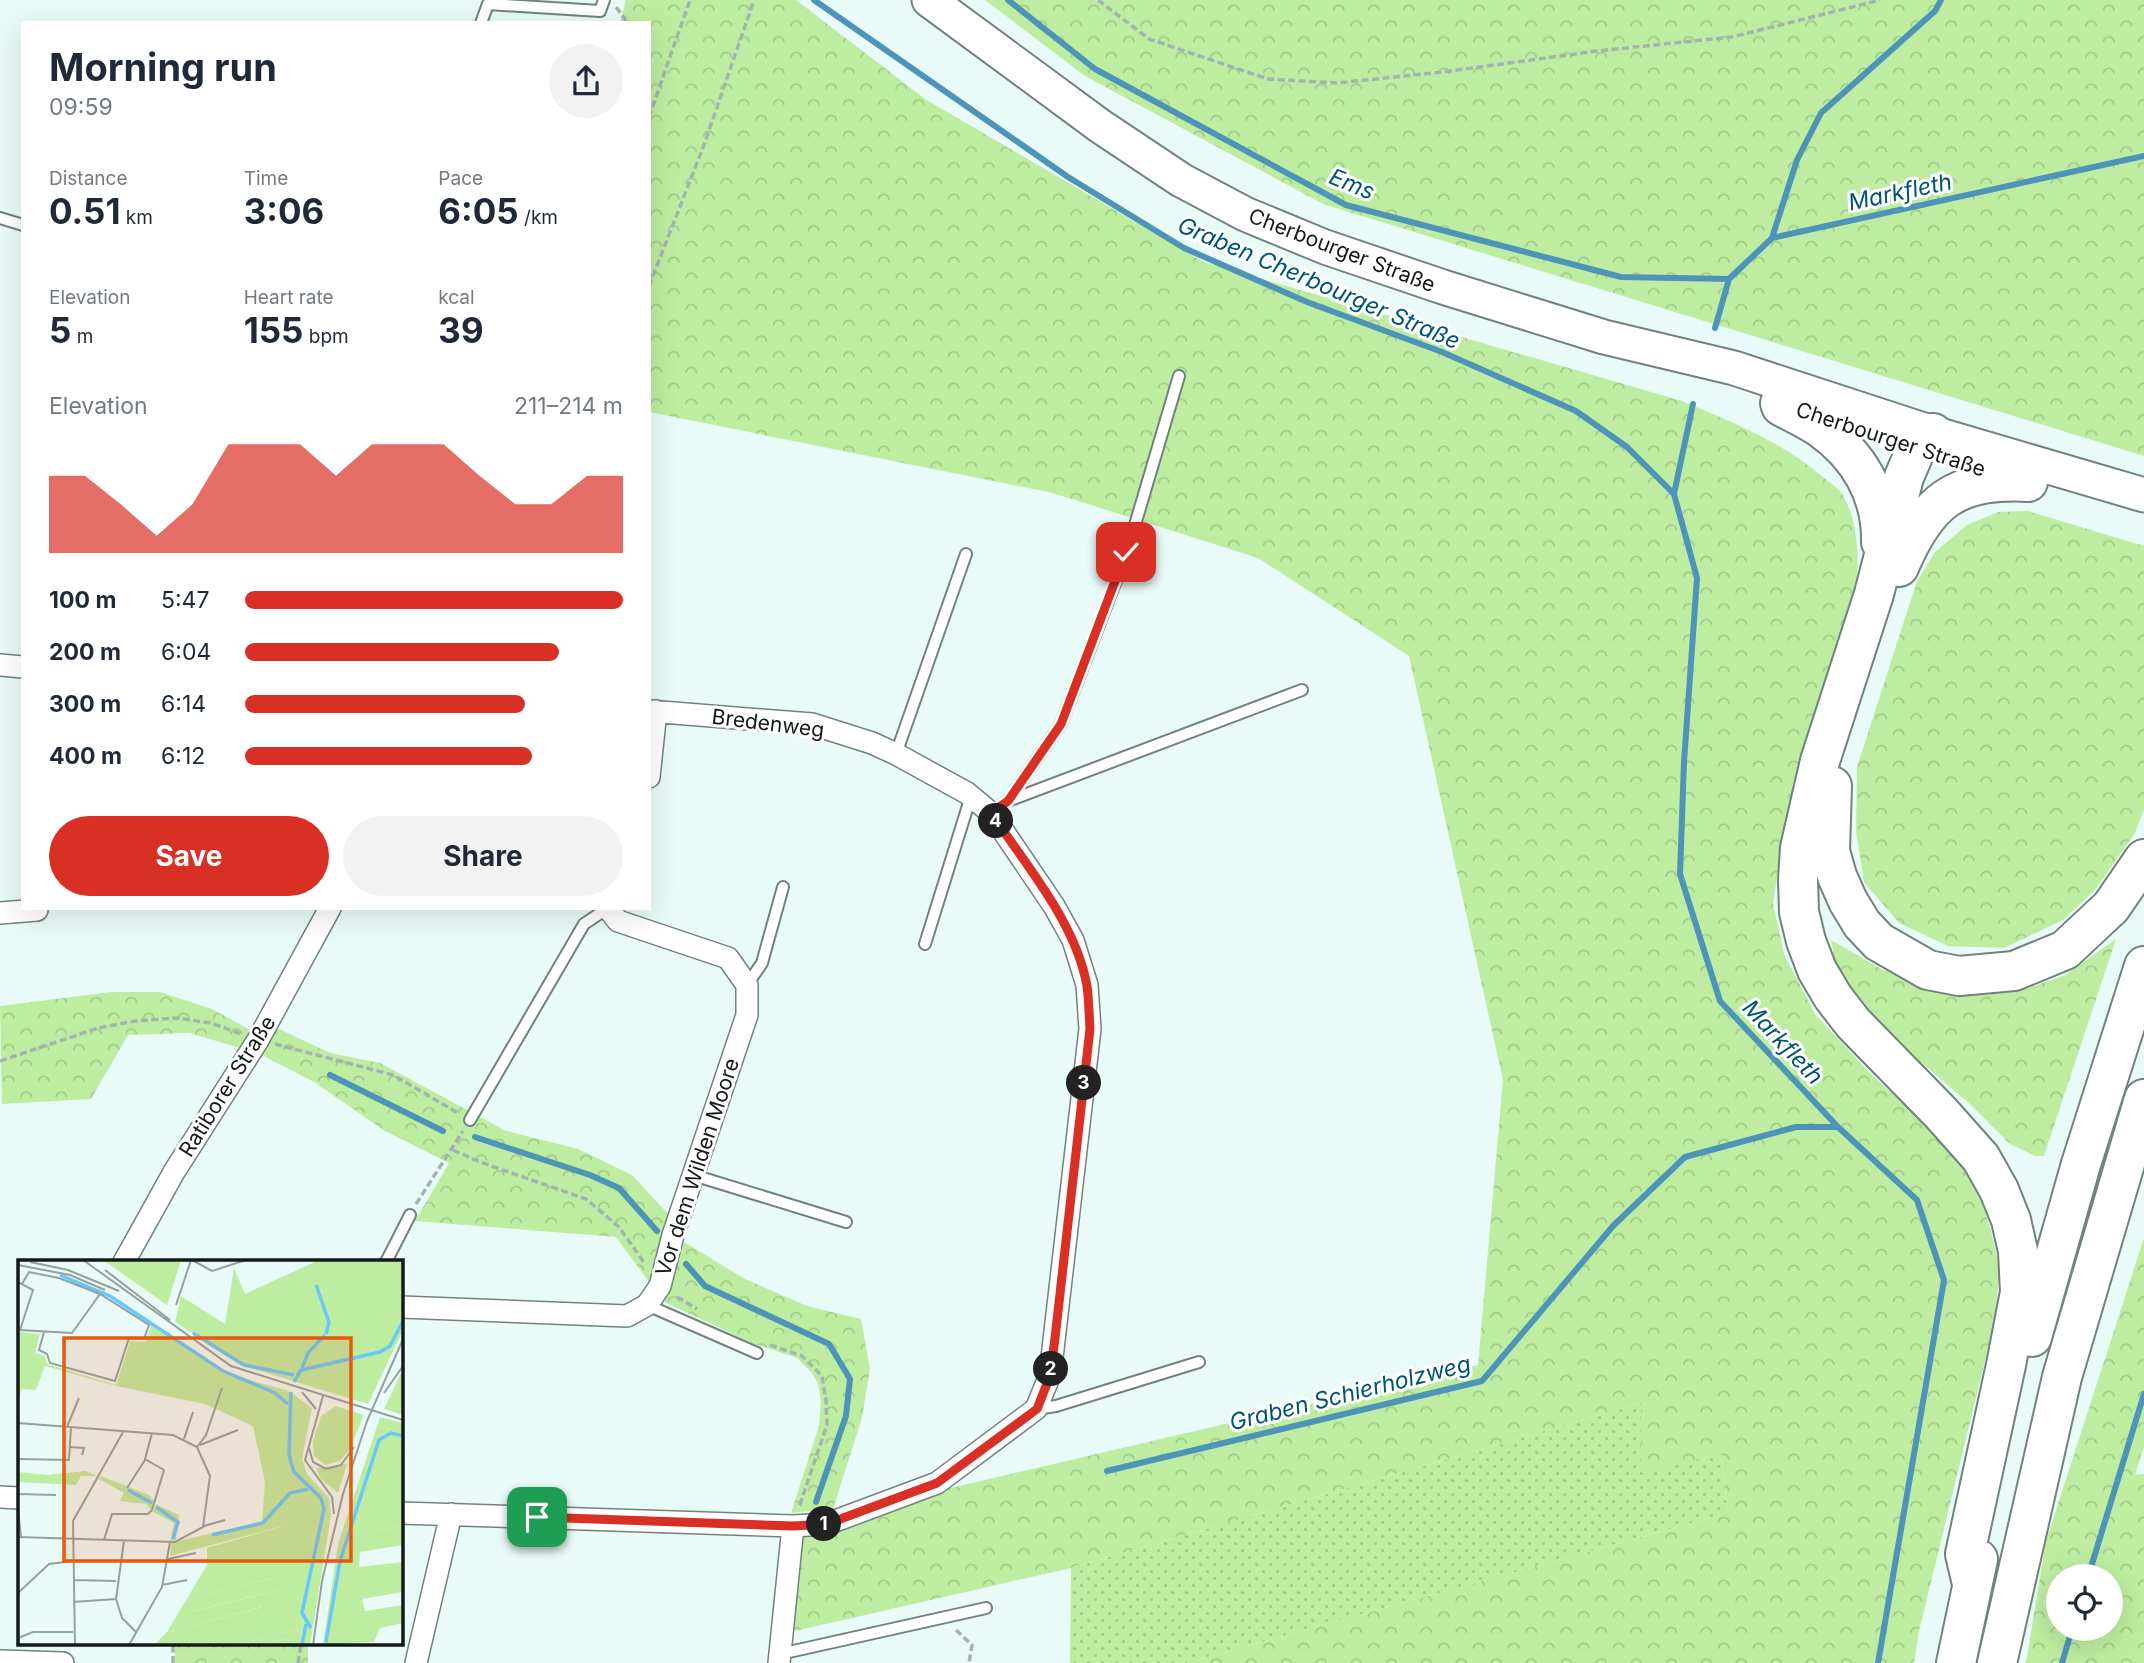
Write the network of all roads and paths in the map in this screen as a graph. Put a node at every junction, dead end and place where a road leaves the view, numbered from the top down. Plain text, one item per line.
1 (604, 0) edge
2 (610, 0) edge
3 (690, 0) edge
4 (754, 0) edge
5 (929, 0) edge
6 (1098, 0) edge
7 (1880, 0) edge
8 (482, 21) edge
9 (625, 21) edge
10 (651, 111) edge
11 (0, 218) edge
12 (21, 224) edge
13 (651, 280) edge
14 (1619, 344) junction
15 (1179, 376) dead end
16 (1780, 403) junction
17 (1928, 446) junction
18 (2144, 478) edge
19 (2028, 482) junction
20 (2144, 495) edge
21 (2144, 505) edge
22 (966, 554) dead end
23 (1886, 580) junction
24 (0, 665) edge
25 (21, 667) edge
26 (1302, 690) dead end
27 (653, 711) edge
28 (651, 744) edge
29 (896, 754) junction
30 (971, 796) junction
31 (1008, 801) junction
32 (991, 813) junction
33 (2144, 859) edge
34 (783, 887) dead end
35 (37, 910) edge
36 (329, 910) edge
37 (605, 910) edge
38 (610, 910) edge
39 (0, 913) edge
40 (925, 944) dead end
41 (2144, 966) edge
42 (747, 985) junction
43 (258, 1040) junction
44 (0, 1061) edge
45 (2144, 1098) edge
46 (470, 1120) junction
47 (693, 1175) junction
48 (410, 1214) joint
49 (846, 1222) dead end
50 (125, 1260) edge
51 (387, 1260) edge
52 (647, 1305) junction
53 (402, 1307) edge
54 (757, 1353) dead end
55 (1199, 1362) dead end
56 (1037, 1409) junction
57 (0, 1497) edge
58 (18, 1498) edge
59 (402, 1513) edge
60 (451, 1514) junction
61 (793, 1526) junction
62 (1972, 1584) junction
63 (986, 1608) dead end
64 (943, 1617) junction
65 (779, 1659) edge
66 (0, 1661) edge
67 (64, 1663) edge
68 (416, 1663) edge
69 (969, 1663) edge
70 (1956, 1663) edge
71 (1997, 1663) edge

1 - 8 lane
2 - 9 path
3 - 10 path
4 - 13 path
5 - 14 main road, Cherbourger Straße
6 - 7 path
11 - 12 lane
14 - 16 main road, Cherbourger Straße
14 - 17 main road, Cherbourger Straße
14 - 18 main road, Cherbourger Straße
15 - 31 lane
16 - 17 main road, Cherbourger Straße
16 - 23 highway
17 - 19 main road, Cherbourger Straße
17 - 20 main road, Cherbourger Straße
17 - 23 highway
19 - 21 main road, Cherbourger Straße
19 - 23 highway
22 - 29 lane
23 - 33 highway
23 - 62 highway
24 - 25 street
26 - 31 lane
27 - 28 street
27 - 29 street, Bredenweg
29 - 30 street, Bredenweg
30 - 32 street, Bredenweg
30 - 40 lane
31 - 32 lane
32 - 56 street, Bredenweg
34 - 42 lane
35 - 39 street
36 - 43 street, Ratiborer Straße
37 - 46 lane
38 - 42 street
41 - 62 highway
42 - 47 street, Vor dem Wilden Moore
43 - 44 path
43 - 46 path
43 - 50 street, Ratiborer Straße
45 - 71 highway
46 - 48 path
47 - 49 lane
47 - 52 street, Vor dem Wilden Moore
48 - 51 lane
52 - 53 street
52 - 54 lane
55 - 56 lane
56 - 61 street
57 - 58 street
59 - 60 street
60 - 61 street
60 - 68 street
61 - 65 street
62 - 70 highway
63 - 64 lane
64 - 65 lane
64 - 69 path
66 - 67 street

